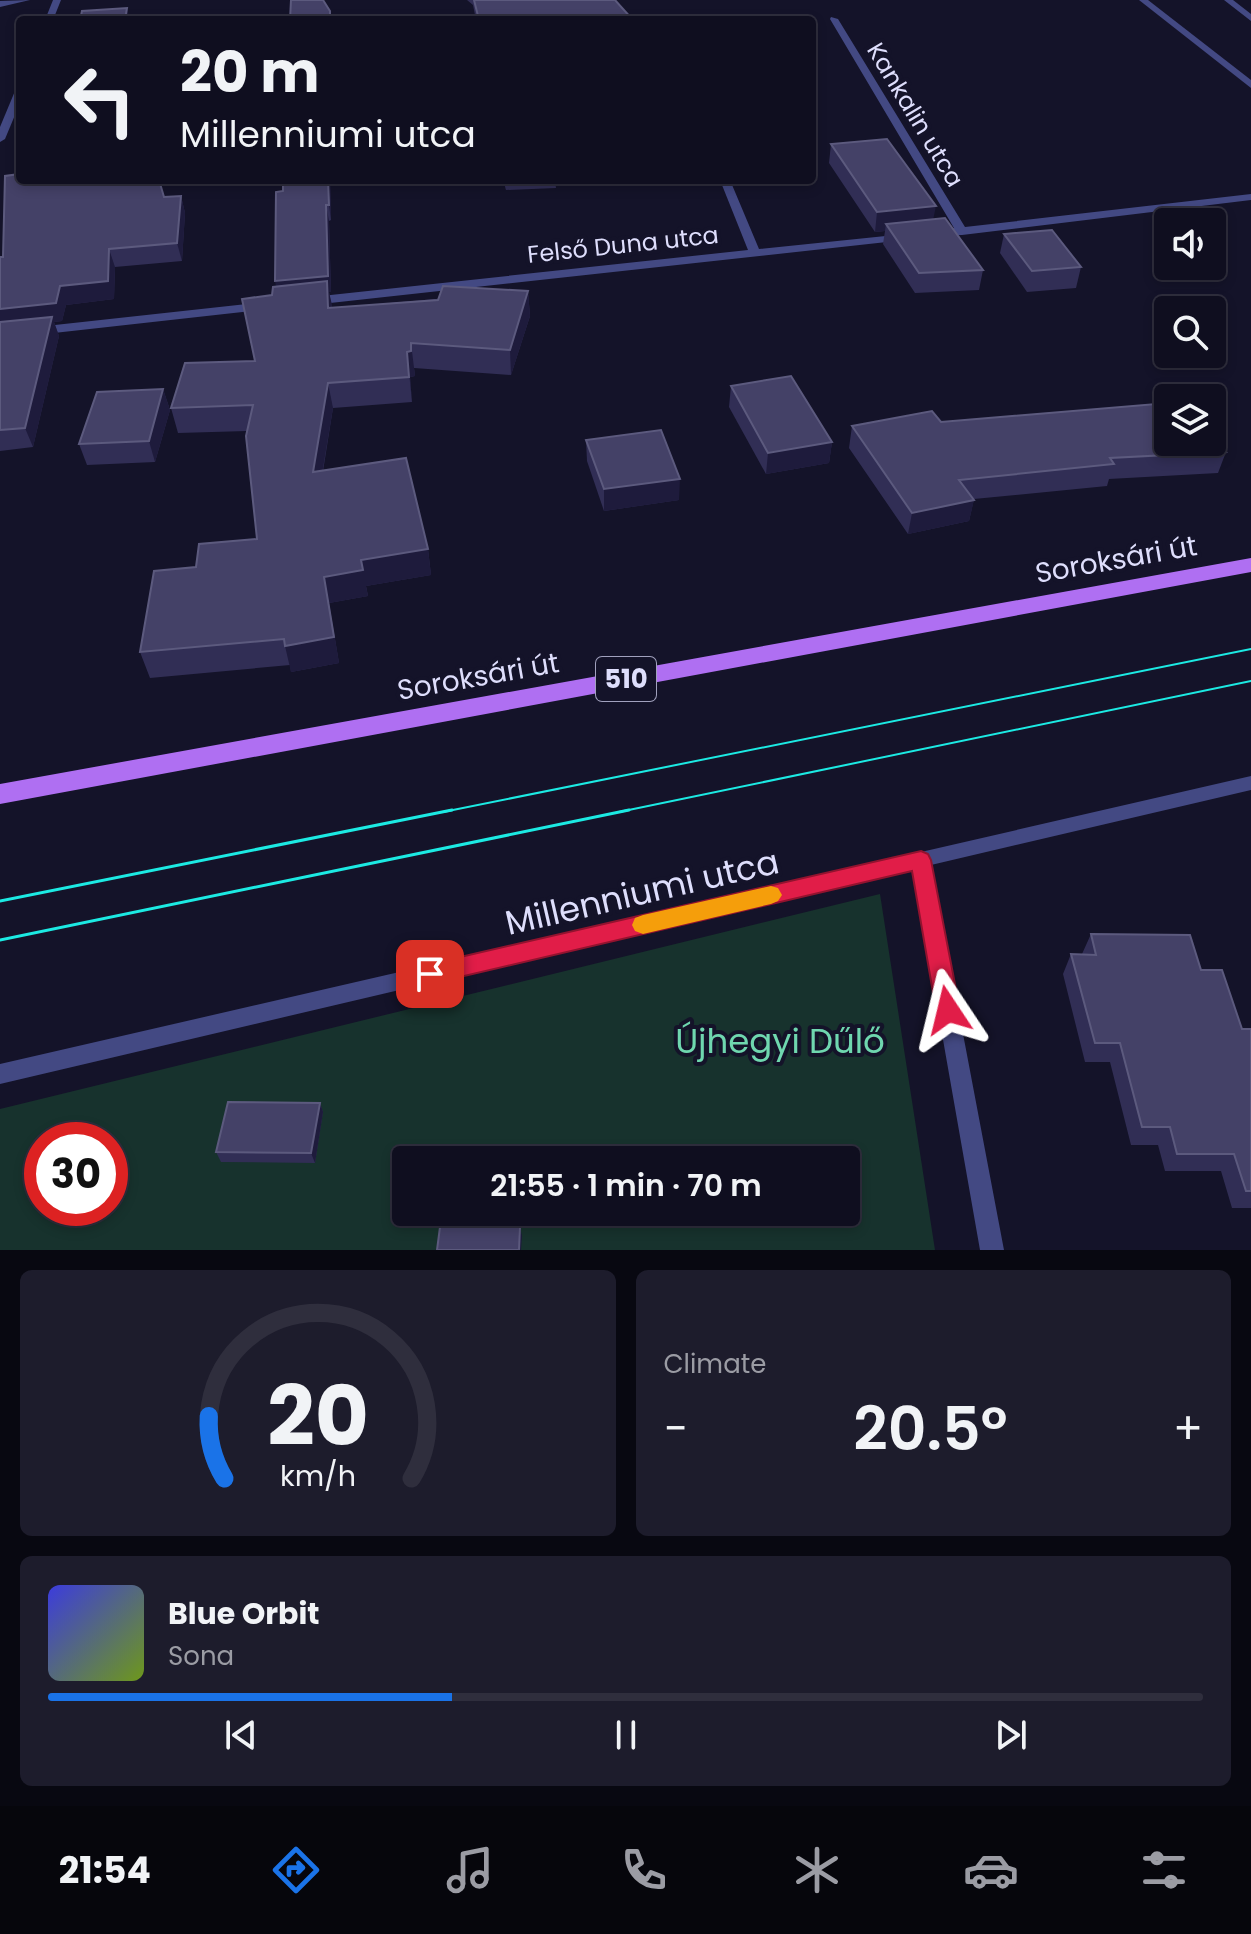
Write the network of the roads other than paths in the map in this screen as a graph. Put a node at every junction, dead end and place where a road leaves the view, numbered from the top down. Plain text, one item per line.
1 (26, 0) edge
2 (1143, 0) edge
3 (1228, 0) edge
4 (0, 4) edge
5 (1251, 18) edge
6 (834, 19) dead end
7 (1251, 85) edge
8 (16, 101) edge
9 (0, 139) edge
10 (727, 184) edge
11 (1251, 197) edge
12 (962, 232) junction
13 (755, 253) junction
14 (299, 303) edge
15 (283, 304) edge
16 (0, 335) edge
17 (1251, 565) edge
18 (1251, 783) edge
19 (0, 794) edge
20 (921, 860) junction
21 (0, 1074) edge
22 (992, 1250) edge

1 - 4 street
2 - 7 street
3 - 5 street
6 - 12 street, Kankalin utca
8 - 9 street
10 - 13 street
11 - 12 street, Felső Duna utca
12 - 13 street, Felső Duna utca
13 - 14 street, Felső Duna utca
15 - 16 street
17 - 19 main road, Soroksári út / 510
18 - 20 street, Millenniumi utca
20 - 21 street, Millenniumi utca
20 - 22 street

